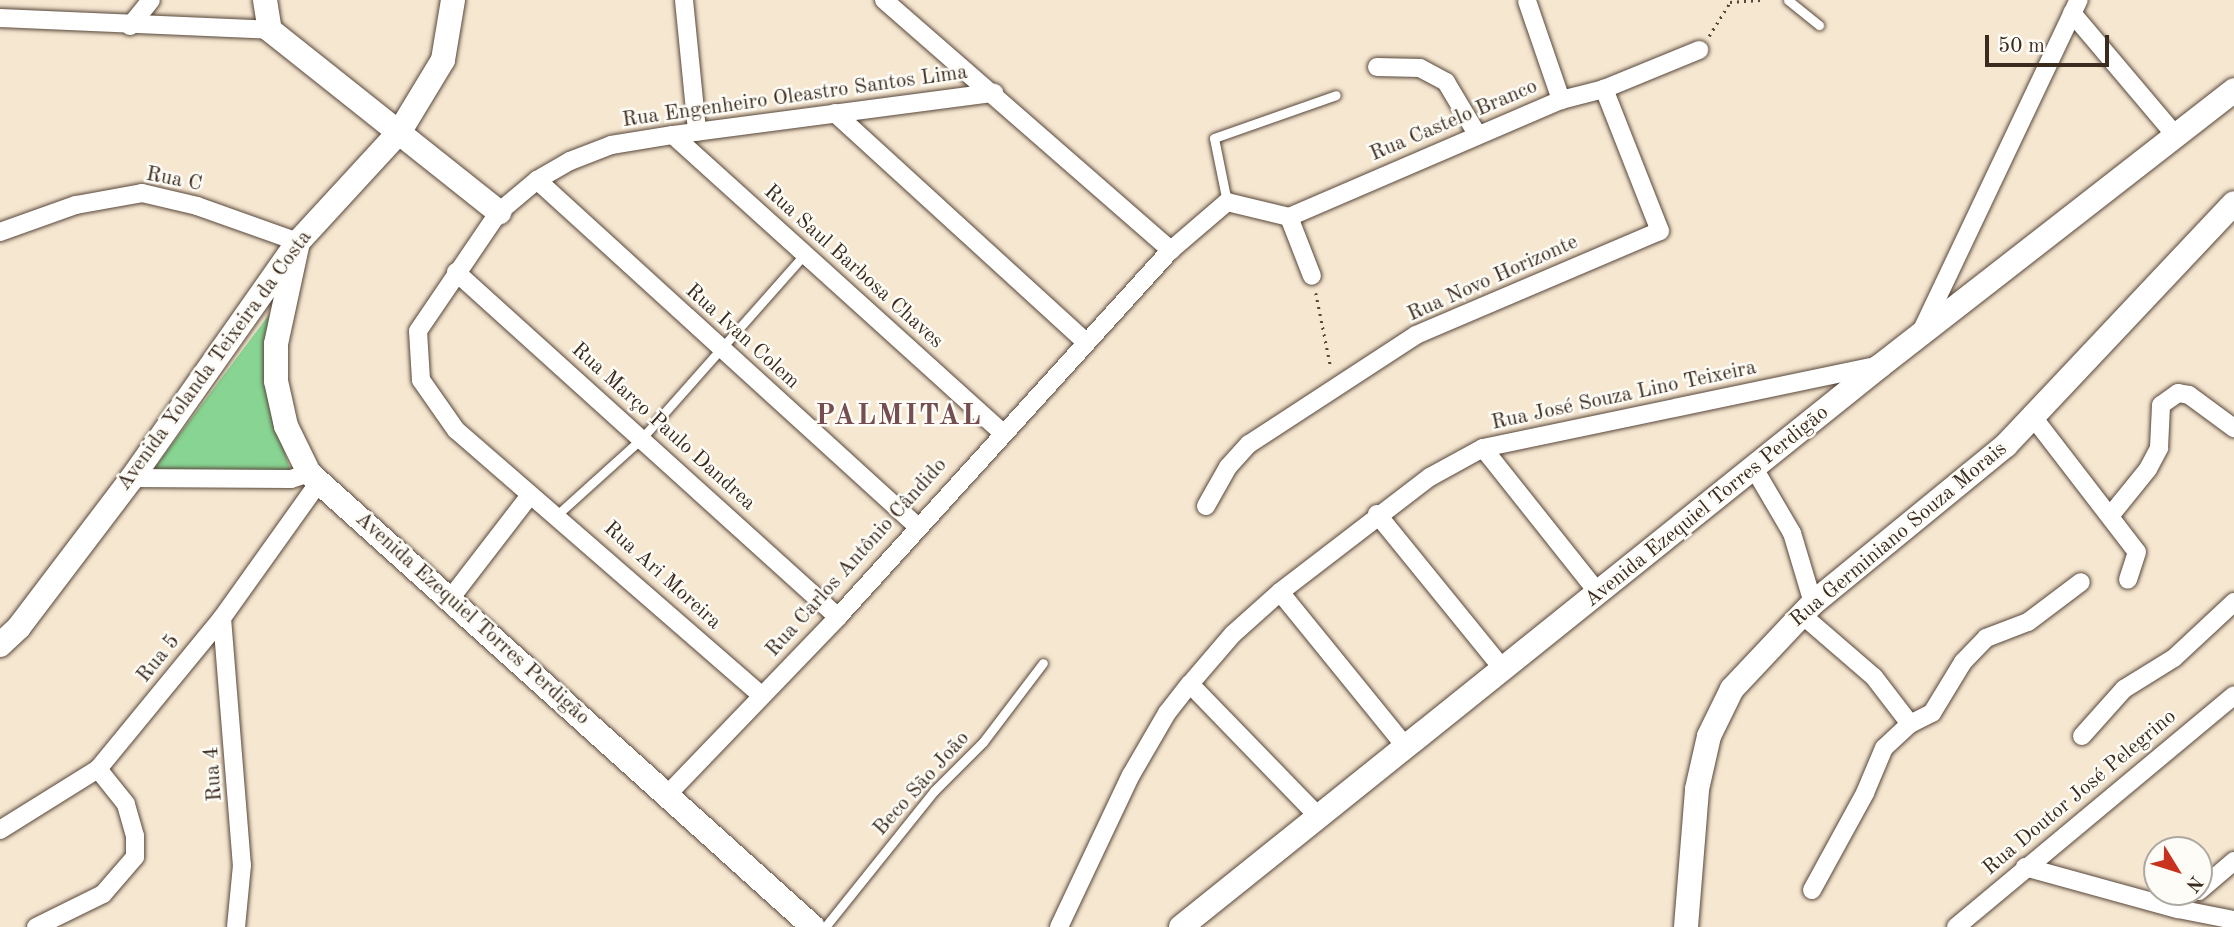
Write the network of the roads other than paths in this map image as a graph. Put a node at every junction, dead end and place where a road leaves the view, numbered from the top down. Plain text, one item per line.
1 (151, 0) edge
2 (265, 0) edge
3 (453, 0) edge
4 (684, 0) edge
5 (884, 0) edge
6 (1788, 0) edge
7 (1527, 1) edge
8 (2075, 7) edge
9 (0, 18) edge
10 (1819, 25) dead end
11 (130, 26) junction
12 (270, 30) junction
13 (1699, 50) road end
14 (1377, 67) dead end
15 (1604, 89) junction
16 (2234, 90) edge
17 (994, 93) junction
18 (1336, 95) dead end
19 (1561, 100) junction
20 (835, 113) junction
21 (400, 131) junction
22 (697, 131) junction
23 (1477, 134) junction
24 (673, 135) junction
25 (2176, 136) junction
26 (537, 180) junction
27 (1227, 202) junction
28 (2234, 203) edge
29 (499, 212) junction
30 (1289, 217) junction
31 (0, 232) edge
32 (298, 242) junction
33 (1171, 250) junction
34 (805, 254) junction
35 (456, 272) junction
36 (1312, 276) road end
37 (1919, 335) junction
38 (1086, 341) junction
39 (721, 348) junction
40 (1880, 366) junction
41 (2033, 418) junction
42 (2234, 428) edge
43 (456, 430) joint
44 (1002, 432) junction
45 (642, 438) junction
46 (1483, 448) junction
47 (1755, 470) junction
48 (314, 477) junction
49 (132, 478) junction
50 (530, 495) junction
51 (1206, 506) dead end
52 (558, 514) junction
53 (1377, 514) junction
54 (2110, 516) junction
55 (917, 526) junction
56 (2128, 580) dead end
57 (2081, 582) dead end
58 (1280, 592) junction
59 (1600, 594) junction
60 (450, 599) junction
61 (2234, 602) edge
62 (1807, 608) junction
63 (838, 617) junction
64 (222, 618) junction
65 (0, 645) edge
66 (1043, 663) dead end
67 (1504, 670) junction
68 (1190, 684) junction
69 (761, 695) junction
70 (2234, 695) edge
71 (1910, 724) junction
72 (2082, 736) dead end
73 (1406, 747) junction
74 (98, 769) junction
75 (666, 796) junction
76 (1318, 816) junction
77 (0, 831) edge
78 (2234, 861) edge
79 (2025, 867) junction
80 (2213, 878) edge
81 (1812, 890) dead end
82 (2181, 906) edge
83 (2178, 909) junction
84 (2234, 919) edge
85 (235, 926) edge
86 (36, 927) edge
87 (813, 927) edge
88 (825, 927) edge
89 (1059, 927) edge
90 (1181, 927) edge
91 (1686, 927) edge
92 (1956, 927) edge

1 - 11 street
2 - 12 street
3 - 21 street, Avenida Yolanda Teixeira da Costa
4 - 22 street
5 - 17 street
6 - 10 lane
7 - 19 street
8 - 25 street
8 - 37 street
9 - 11 street
11 - 12 street
12 - 21 street
13 - 15 street, Rua Castelo Branco
14 - 23 street
15 - 19 street, Rua Castelo Branco
15 - 51 street, Rua Novo Horizonte
16 - 25 street, Avenida Ezequiel Torres Perdigão
17 - 20 street, Rua Engenheiro Oleastro Santos Lima
17 - 33 street
18 - 27 lane
19 - 23 street, Rua Castelo Branco
20 - 22 street, Rua Engenheiro Oleastro Santos Lima
20 - 38 street
21 - 29 street
21 - 32 street, Avenida Yolanda Teixeira da Costa
22 - 24 street, Rua Engenheiro Oleastro Santos Lima
23 - 30 street, Rua Castelo Branco
24 - 26 street, Rua Engenheiro Oleastro Santos Lima
24 - 34 street, Rua Saul Barbosa Chaves
25 - 37 street, Avenida Ezequiel Torres Perdigão
26 - 29 street, Rua Engenheiro Oleastro Santos Lima
26 - 39 street, Rua Ivan Colem
27 - 30 street
27 - 33 street, Rua Carlos Antônio Cândido
28 - 41 street, Rua Germiniano Souza Morais
29 - 35 street, Rua Engenheiro Oleastro Santos Lima
30 - 36 street
31 - 32 street, Rua C
32 - 48 street, Avenida Ezequiel Torres Perdigão
32 - 49 street, Avenida Yolanda Teixeira da Costa
33 - 38 street, Rua Carlos Antônio Cândido
34 - 39 lane
34 - 44 street, Rua Saul Barbosa Chaves
35 - 43 street, Rua Engenheiro Oleastro Santos Lima
35 - 45 street, Rua Março Paulo Dandrea
37 - 40 street, Avenida Ezequiel Torres Perdigão
38 - 44 street, Rua Carlos Antônio Cândido
39 - 45 lane
39 - 55 street, Rua Ivan Colem
40 - 46 street, Rua José Souza Lino Teixeira
40 - 47 street, Avenida Ezequiel Torres Perdigão
41 - 54 street
41 - 62 street, Rua Germiniano Souza Morais
42 - 54 street
43 - 50 street, Rua Ari Moreira
44 - 55 street, Rua Carlos Antônio Cândido
45 - 52 lane
45 - 63 street, Rua Março Paulo Dandrea
46 - 53 street, Rua José Souza Lino Teixeira
46 - 59 street
47 - 59 street, Avenida Ezequiel Torres Perdigão
47 - 62 street
48 - 49 street
48 - 60 street, Avenida Ezequiel Torres Perdigão
48 - 64 street, Rua 5
49 - 65 street, Avenida Yolanda Teixeira da Costa
50 - 52 street, Rua Ari Moreira
50 - 60 street
52 - 69 street, Rua Ari Moreira
53 - 58 street, Rua José Souza Lino Teixeira
53 - 67 street
54 - 56 street
55 - 63 street, Rua Carlos Antônio Cândido
57 - 71 street
58 - 68 street, Rua José Souza Lino Teixeira
58 - 73 street
59 - 67 street, Avenida Ezequiel Torres Perdigão
60 - 75 street, Avenida Ezequiel Torres Perdigão
61 - 72 street
62 - 71 street
62 - 91 street, Rua Germiniano Souza Morais
63 - 69 street, Rua Carlos Antônio Cândido
64 - 74 street, Rua 5
64 - 85 street, Rua 4
66 - 88 lane, Beco São João
67 - 73 street, Avenida Ezequiel Torres Perdigão
68 - 76 street
68 - 89 street, Rua José Souza Lino Teixeira
69 - 75 street, Rua Carlos Antônio Cândido
70 - 79 street, Rua Doutor José Pelegrino
71 - 81 street
73 - 76 street, Avenida Ezequiel Torres Perdigão
74 - 77 street, Rua 5
74 - 86 street
75 - 87 street, Avenida Ezequiel Torres Perdigão
76 - 90 street, Avenida Ezequiel Torres Perdigão
78 - 80 street
79 - 83 street
79 - 92 street, Rua Doutor José Pelegrino
82 - 83 street
83 - 84 street

